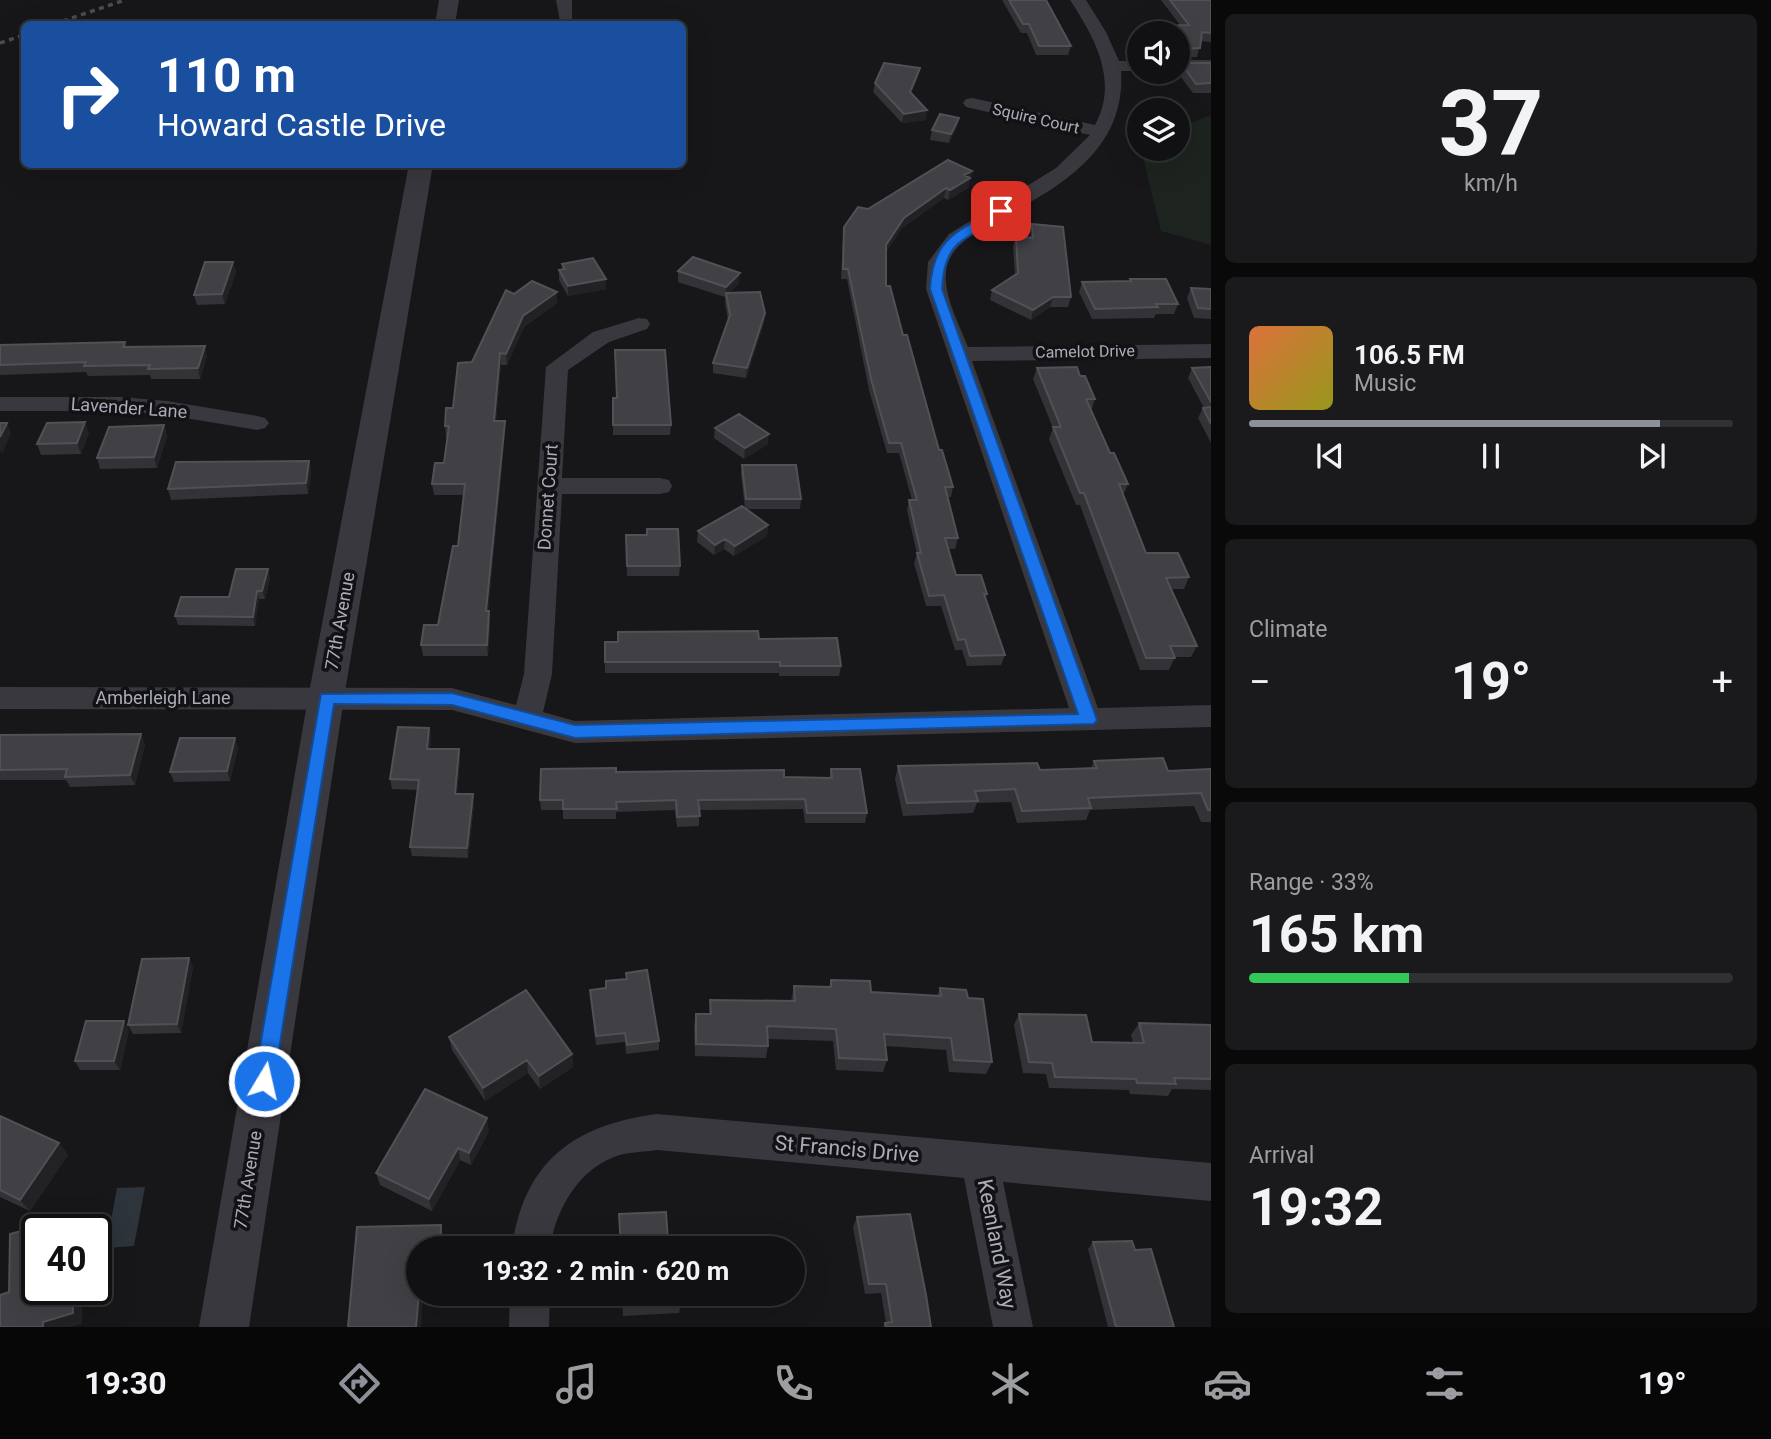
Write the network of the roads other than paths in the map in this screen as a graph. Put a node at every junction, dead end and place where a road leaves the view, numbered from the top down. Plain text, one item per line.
1 (449, 0) edge
2 (564, 0) edge
3 (1078, 0) edge
4 (566, 18) dead end
5 (446, 21) edge
6 (1190, 65) edge
7 (1211, 65) edge
8 (1112, 66) junction
9 (1127, 66) edge
10 (972, 103) dead end
11 (1101, 132) junction
12 (420, 168) edge
13 (639, 324) dead end
14 (1211, 351) edge
15 (959, 354) junction
16 (0, 404) edge
17 (257, 423) dead end
18 (548, 486) junction
19 (660, 486) dead end
20 (0, 698) edge
21 (326, 698) junction
22 (1211, 716) edge
23 (527, 719) junction
24 (1088, 720) junction
25 (980, 1162) junction
26 (1211, 1182) edge
27 (534, 1236) edge
28 (530, 1306) edge
29 (224, 1327) edge
30 (529, 1327) edge
31 (1013, 1327) edge

1 - 5 street
2 - 4 street
3 - 8 street
6 - 7 street
8 - 9 street
8 - 11 street
10 - 11 street, Squire Court
11 - 15 street
12 - 21 street, 77th Avenue
13 - 18 street, Donnet Court
14 - 15 street, Camelot Drive
15 - 24 street
16 - 17 street, Lavender Lane
18 - 19 street
18 - 23 street, Donnet Court
20 - 21 street, Amberleigh Lane
21 - 23 street, Amberleigh Lane
21 - 29 street, 77th Avenue
22 - 24 street, Amberleigh Lane
23 - 24 street, Amberleigh Lane
25 - 26 street, St Francis Drive
25 - 27 street, St Francis Drive
25 - 31 street, Keenland Way
28 - 30 street

